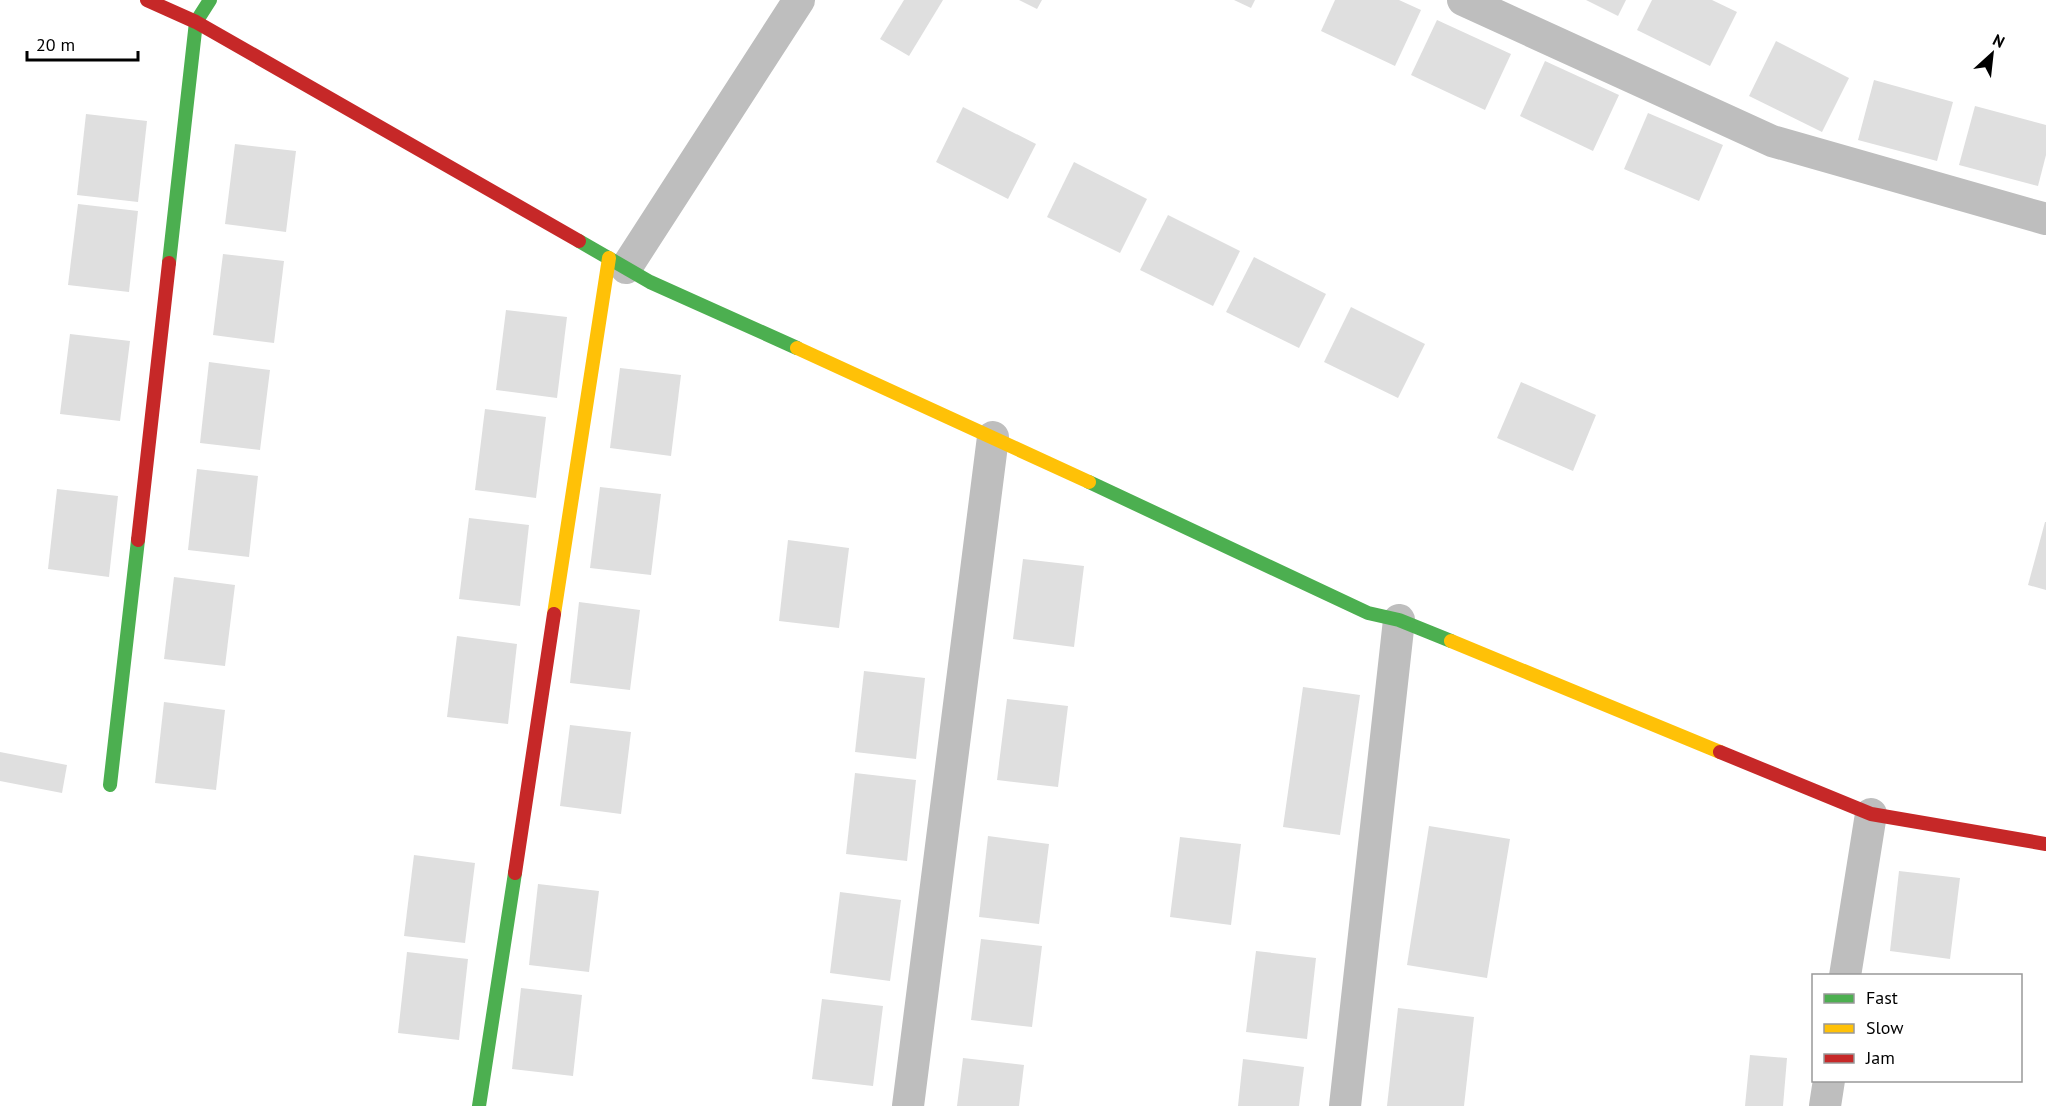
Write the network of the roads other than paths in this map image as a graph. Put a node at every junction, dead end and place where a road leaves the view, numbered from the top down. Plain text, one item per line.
1 (147, 0) edge
2 (210, 0) edge
3 (799, 0) edge
4 (1463, 0) edge
5 (196, 22) junction
6 (2046, 219) edge
7 (618, 263) junction
8 (993, 437) junction
9 (1399, 620) junction
10 (110, 785) dead end
11 (1871, 814) junction
12 (2046, 844) edge
13 (1845, 974) edge
14 (1829, 1082) edge
15 (479, 1106) edge
16 (908, 1106) edge
17 (1345, 1106) edge
18 (1825, 1106) edge

1 - 5 street
2 - 5 street
3 - 7 street
4 - 6 street
5 - 7 street
5 - 10 street
7 - 8 street
7 - 15 street
8 - 9 street
8 - 16 street
9 - 11 street
9 - 17 street
11 - 12 street
11 - 13 street
14 - 18 street

